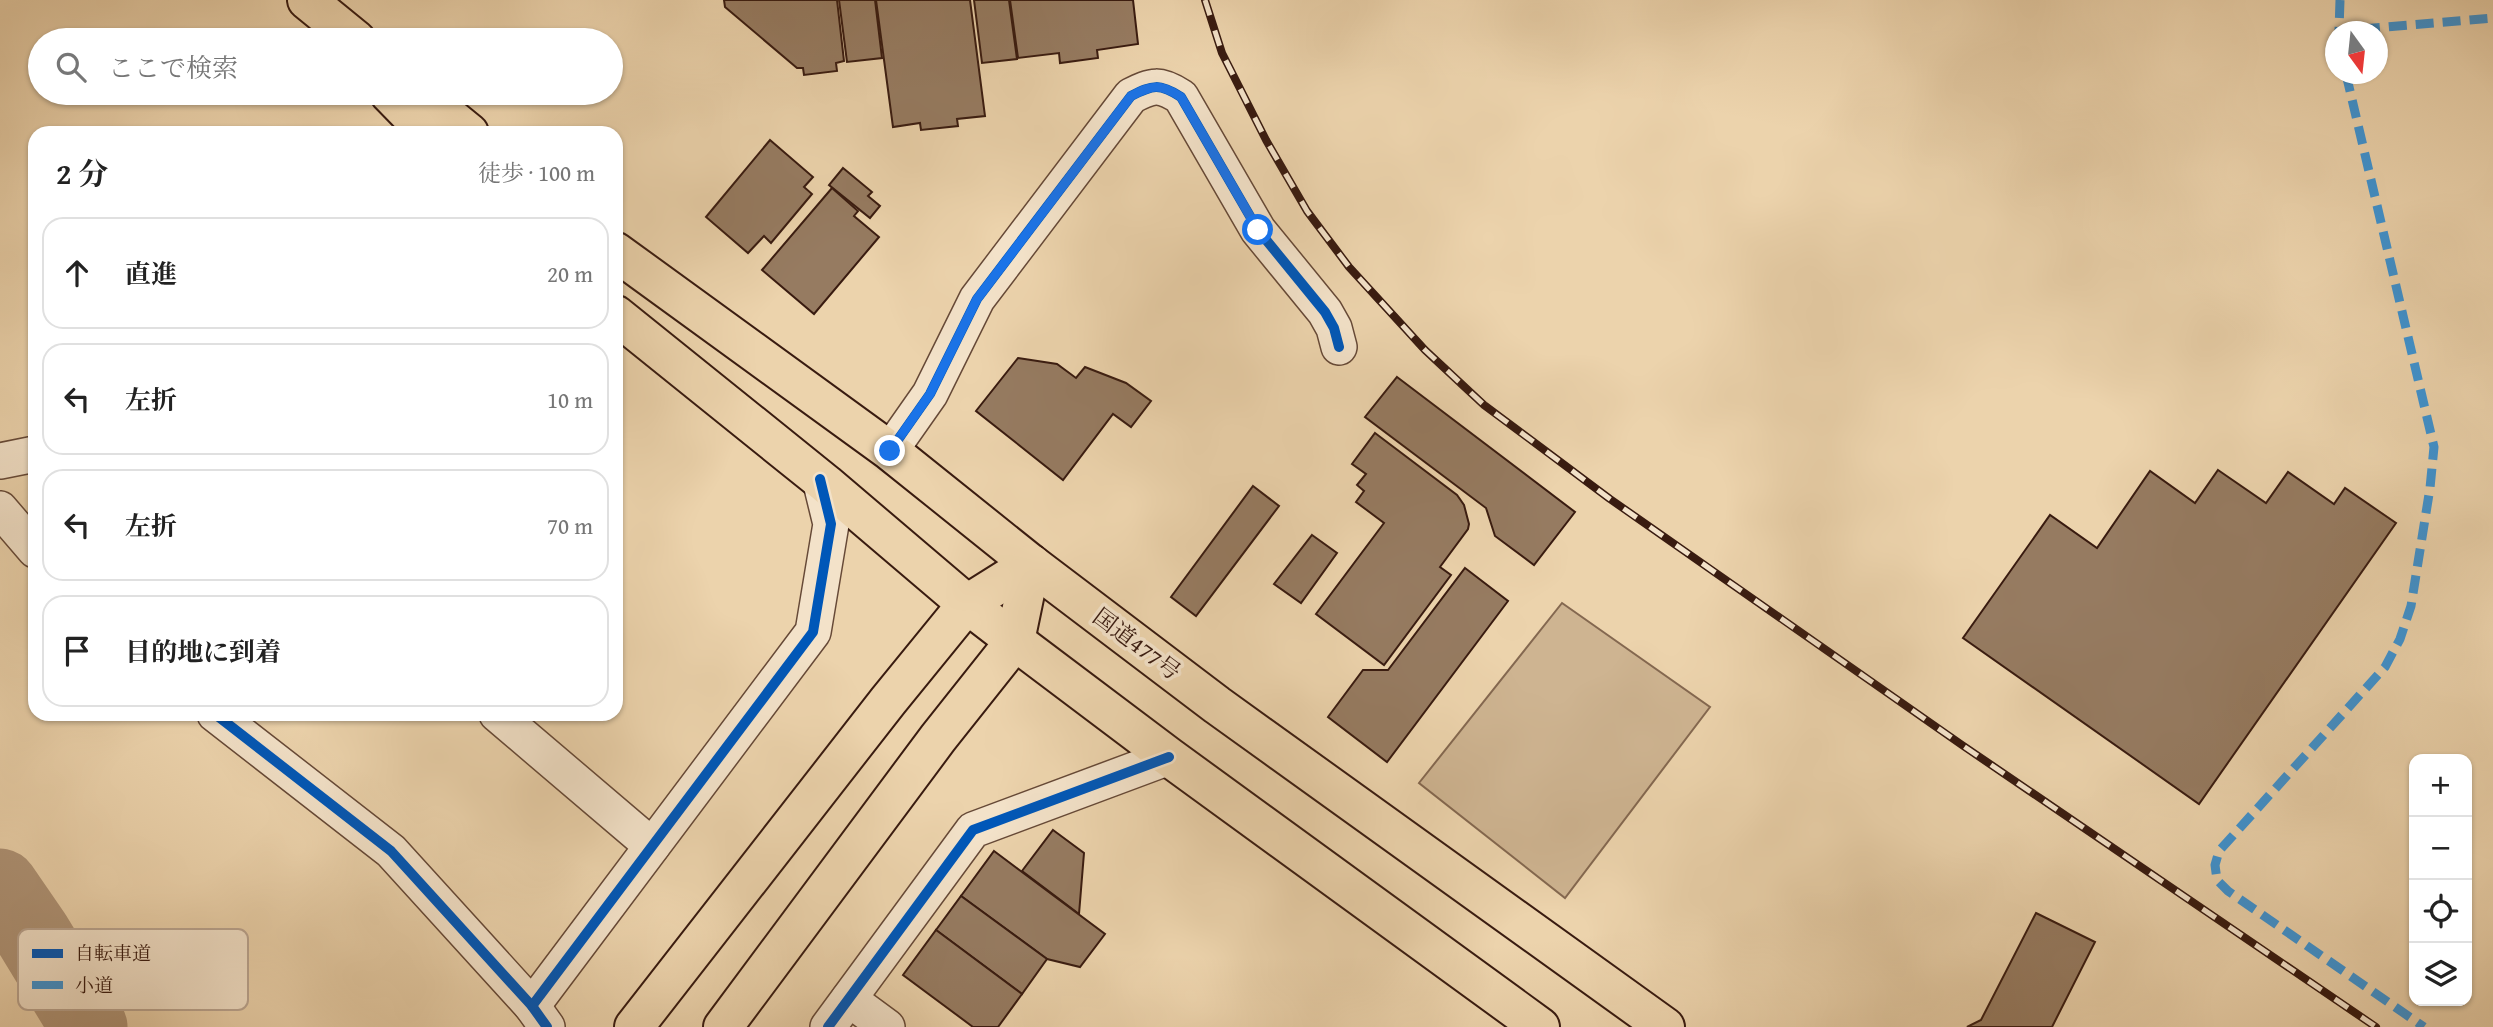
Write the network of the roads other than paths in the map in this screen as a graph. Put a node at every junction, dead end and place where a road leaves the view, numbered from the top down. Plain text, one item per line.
1 (297, 0) edge
2 (307, 0) edge
3 (325, 28) edge
4 (341, 28) edge
5 (400, 105) edge
6 (435, 105) edge
7 (421, 126) edge
8 (460, 126) edge
9 (623, 257) edge
10 (623, 321) edge
11 (1339, 347) dead end
12 (890, 451) junction
13 (28, 455) edge
14 (0, 461) edge
15 (820, 479) junction
16 (0, 509) edge
17 (28, 542) edge
18 (1031, 564) junction
19 (967, 604) junction
20 (1015, 641) junction
21 (224, 721) edge
22 (505, 721) edge
23 (1169, 757) junction
24 (652, 846) junction
25 (849, 999) junction
26 (540, 1017) edge
27 (634, 1027) edge
28 (723, 1027) edge
29 (828, 1027) edge
30 (887, 1027) edge
31 (1540, 1027) edge
32 (1665, 1027) edge

1 - 3 highway
2 - 4 highway
5 - 7 highway
6 - 8 highway
9 - 12 highway, 国道477号
10 - 15 highway
11 - 12 street
12 - 18 highway, 国道477号
13 - 14 street
15 - 19 highway
15 - 24 street
16 - 17 street
18 - 19 highway
18 - 20 highway
18 - 32 highway, 国道477号
19 - 20 highway
19 - 27 highway
20 - 23 highway
20 - 28 highway
21 - 26 street
22 - 24 street
23 - 25 street
23 - 31 highway
24 - 26 street
25 - 29 street
25 - 30 street

